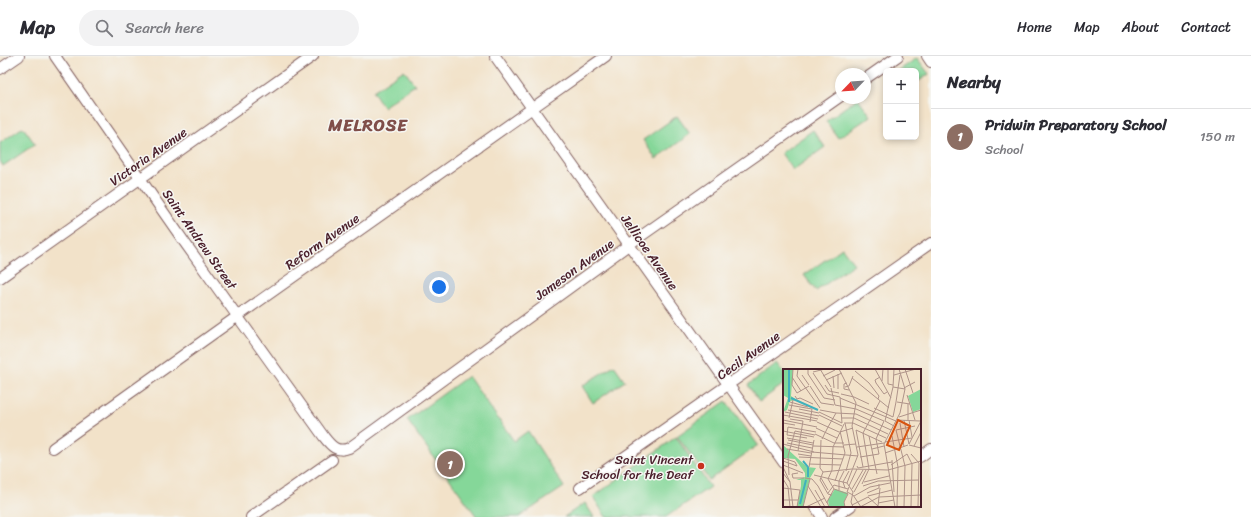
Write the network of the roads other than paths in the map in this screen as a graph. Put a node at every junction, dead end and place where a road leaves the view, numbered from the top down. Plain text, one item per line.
1 (19, 56) edge
2 (55, 56) edge
3 (313, 56) edge
4 (495, 56) edge
5 (606, 56) edge
6 (898, 56) edge
7 (927, 56) edge
8 (931, 62) edge
9 (0, 69) edge
10 (871, 75) edge
11 (835, 100) edge
12 (533, 109) junction
13 (140, 178) junction
14 (931, 243) edge
15 (629, 244) junction
16 (0, 278) edge
17 (238, 316) junction
18 (728, 385) junction
19 (324, 437) joint
20 (53, 448) dead end
21 (931, 449) edge
22 (921, 456) edge
23 (332, 460) dead end
24 (783, 462) edge
25 (580, 488) dead end
26 (816, 507) edge
27 (850, 507) edge
28 (251, 517) edge
29 (822, 517) edge
30 (835, 517) edge

1 - 9 street
2 - 13 street, Saint Andrew Street
3 - 13 street, Victoria Avenue
4 - 12 street, Jellicoe Avenue
5 - 12 street, Reform Avenue
6 - 10 street
7 - 8 street
11 - 15 street, Jameson Avenue
12 - 15 street, Jellicoe Avenue
12 - 17 street, Reform Avenue
13 - 16 street, Victoria Avenue
13 - 17 street, Saint Andrew Street
14 - 18 street, Cecil Avenue
15 - 18 street, Jellicoe Avenue
15 - 19 street, Jameson Avenue
17 - 19 street, Saint Andrew Street
17 - 20 street, Reform Avenue
18 - 24 street, Jellicoe Avenue
18 - 25 street, Cecil Avenue
21 - 22 street
23 - 28 street
26 - 29 street
27 - 30 street

